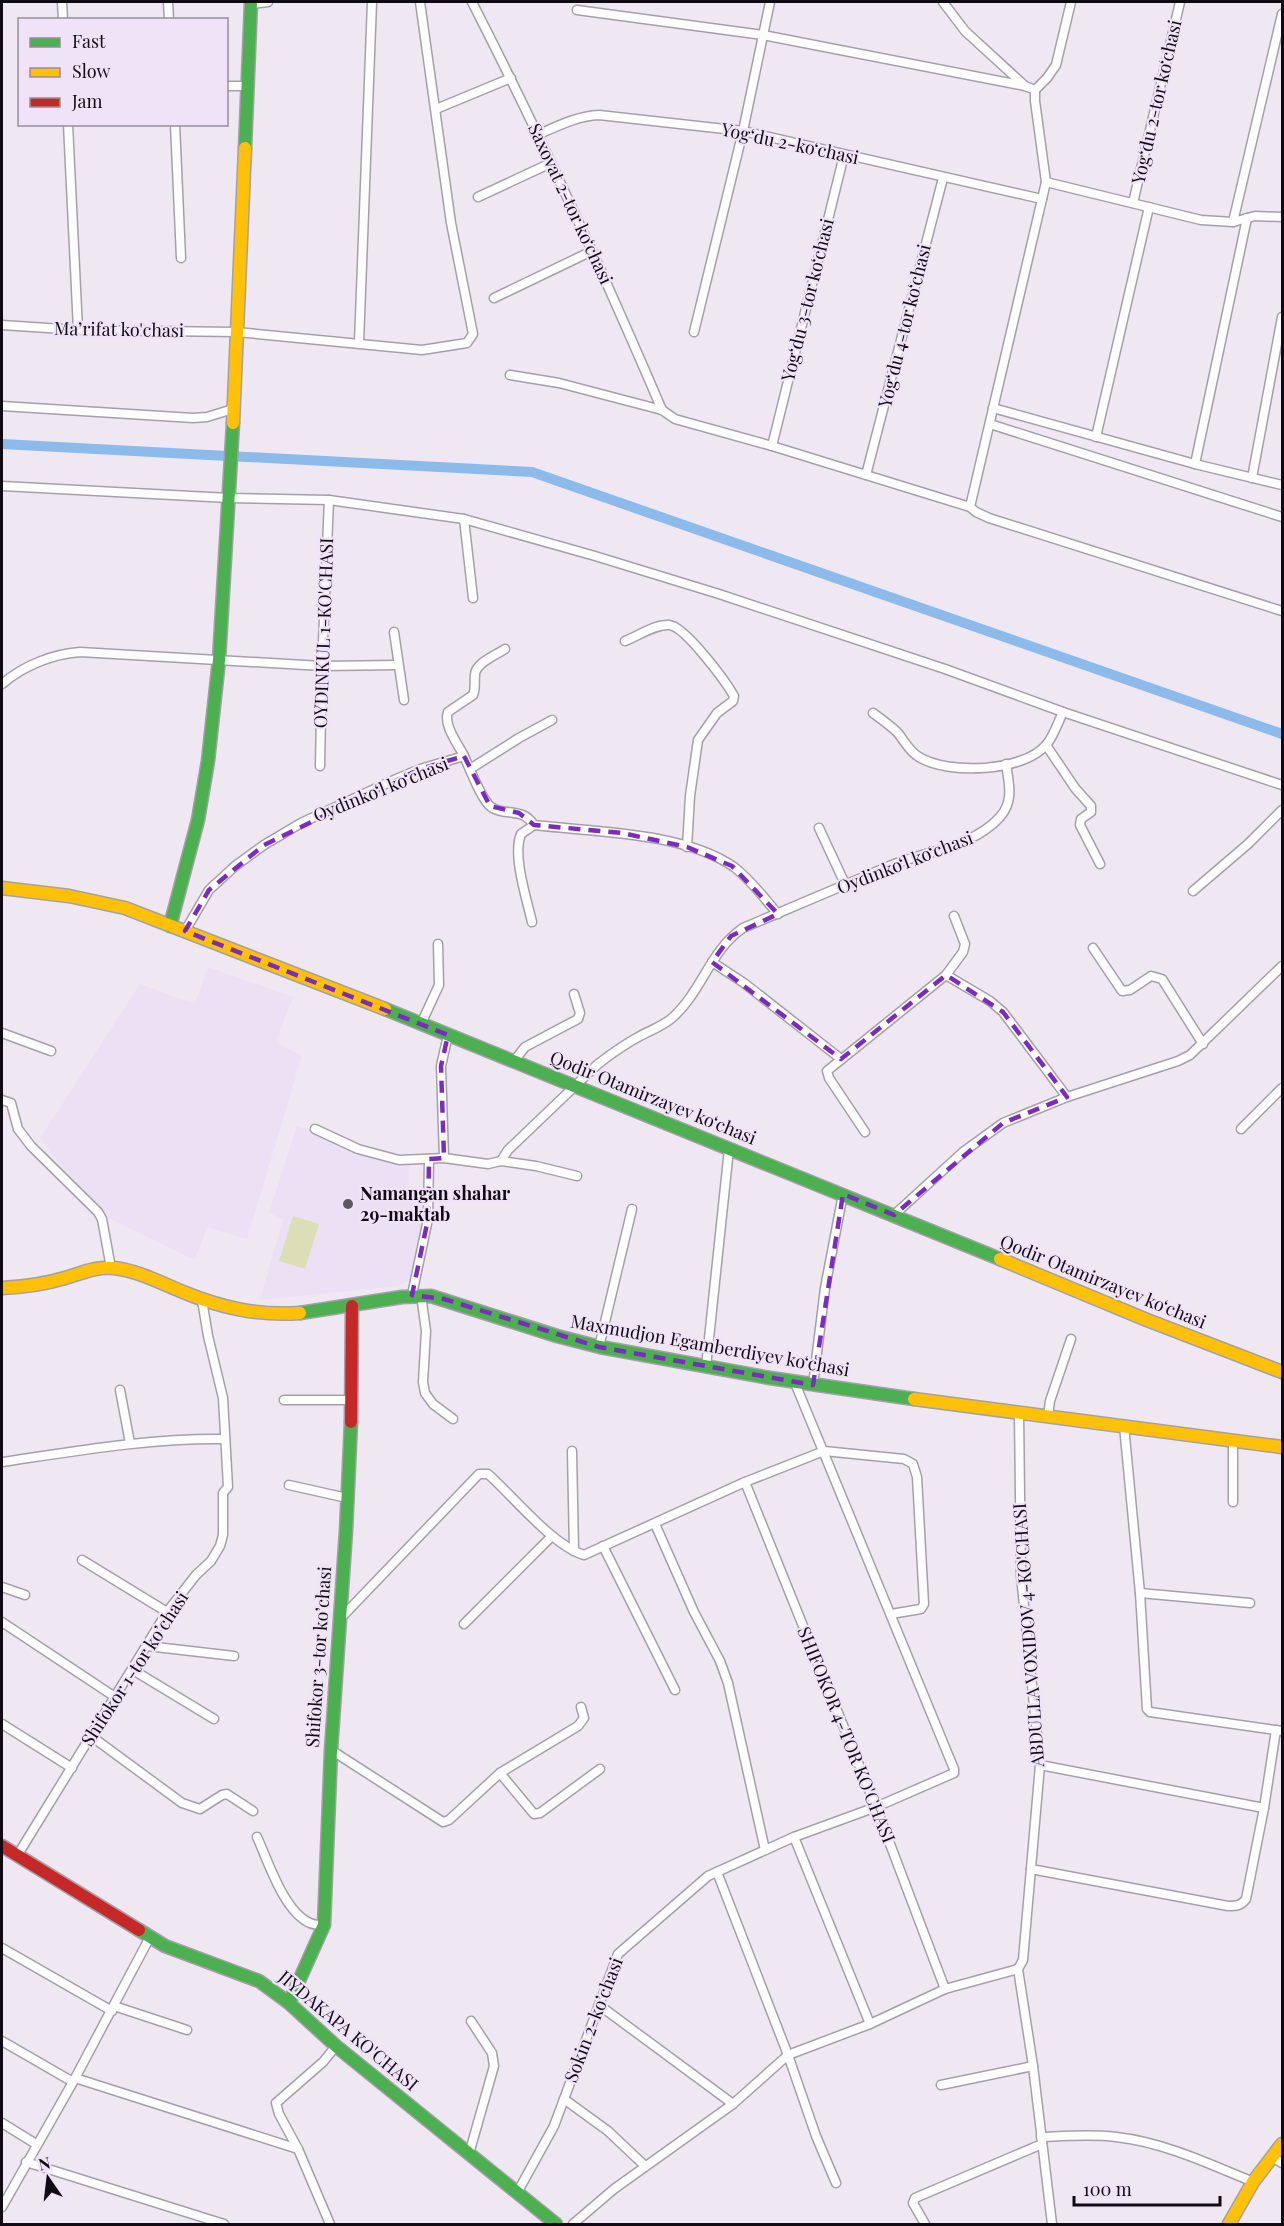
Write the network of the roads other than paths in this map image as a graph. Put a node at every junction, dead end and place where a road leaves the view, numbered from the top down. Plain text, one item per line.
1 (62, 2) edge
2 (168, 2) edge
3 (268, 2) edge
4 (372, 2) edge
5 (420, 2) edge
6 (472, 2) edge
7 (770, 2) edge
8 (943, 2) edge
9 (1071, 2) edge
10 (1180, 2) edge
11 (251, 3) edge
12 (577, 10) dead end
13 (1282, 14) edge
14 (63, 18) edge
15 (169, 18) edge
16 (763, 34) junction
17 (511, 78) junction
18 (228, 86) edge
19 (247, 86) junction
20 (1025, 86) junction
21 (1035, 90) junction
22 (436, 109) junction
23 (68, 126) edge
24 (175, 126) edge
25 (743, 131) junction
26 (537, 135) junction
27 (844, 155) junction
28 (551, 163) junction
29 (943, 178) junction
30 (1046, 182) junction
31 (478, 197) dead end
32 (1042, 199) junction
33 (1133, 203) junction
34 (1149, 207) junction
35 (1282, 217) edge
36 (1247, 218) junction
37 (1233, 222) junction
38 (592, 251) junction
39 (181, 258) dead end
40 (494, 298) dead end
41 (1282, 317) edge
42 (2, 325) edge
43 (78, 330) junction
44 (237, 332) junction
45 (694, 332) dead end
46 (359, 343) junction
47 (510, 375) dead end
48 (2, 406) edge
49 (993, 408) junction
50 (662, 410) junction
51 (232, 414) junction
52 (990, 424) junction
53 (1096, 436) junction
54 (772, 446) junction
55 (1195, 464) junction
56 (866, 475) junction
57 (1252, 478) junction
58 (1282, 485) edge
59 (2, 486) edge
60 (229, 493) junction
61 (329, 500) junction
62 (970, 507) junction
63 (1282, 517) edge
64 (464, 519) junction
65 (473, 598) dead end
66 (1282, 611) edge
67 (394, 632) dead end
68 (625, 641) dead end
69 (505, 650) dead end
70 (219, 660) junction
71 (398, 664) junction
72 (321, 666) junction
73 (2, 684) edge
74 (404, 700) dead end
75 (1063, 712) junction
76 (873, 713) dead end
77 (552, 720) dead end
78 (1046, 745) junction
79 (464, 756) junction
80 (1006, 765) junction
81 (320, 766) dead end
82 (470, 769) junction
83 (1282, 785) edge
84 (1282, 810) edge
85 (534, 825) junction
86 (819, 828) dead end
87 (687, 847) junction
88 (1100, 864) dead end
89 (846, 886) junction
90 (2, 888) edge
91 (1193, 891) dead end
92 (778, 914) junction
93 (954, 916) dead end
94 (532, 922) dead end
95 (170, 926) junction
96 (185, 932) junction
97 (438, 944) dead end
98 (1093, 948) dead end
99 (712, 962) junction
100 (1282, 966) edge
101 (946, 975) junction
102 (574, 994) dead end
103 (421, 1024) junction
104 (2, 1033) edge
105 (448, 1035) junction
106 (1203, 1044) junction
107 (51, 1051) dead end
108 (841, 1059) junction
109 (514, 1061) junction
110 (577, 1086) junction
111 (1282, 1088) edge
112 (1067, 1096) junction
113 (2, 1100) edge
114 (315, 1129) dead end
115 (1240, 1129) dead end
116 (865, 1132) dead end
117 (729, 1149) junction
118 (444, 1158) junction
119 (429, 1159) junction
120 (501, 1161) junction
121 (577, 1176) dead end
122 (843, 1194) junction
123 (632, 1209) dead end
124 (894, 1215) junction
125 (111, 1268) junction
126 (2, 1288) edge
127 (417, 1295) junction
128 (202, 1300) junction
129 (352, 1306) junction
130 (1071, 1339) dead end
131 (599, 1347) junction
132 (706, 1367) junction
133 (1282, 1372) edge
134 (795, 1383) junction
135 (813, 1385) junction
136 (120, 1390) dead end
137 (284, 1400) dead end
138 (352, 1400) junction
139 (1019, 1413) junction
140 (1048, 1416) junction
141 (453, 1419) dead end
142 (1124, 1426) junction
143 (225, 1439) junction
144 (1233, 1440) junction
145 (130, 1443) junction
146 (1282, 1447) edge
147 (572, 1451) dead end
148 (824, 1451) junction
149 (2, 1462) edge
150 (745, 1482) junction
151 (289, 1485) dead end
152 (347, 1498) junction
153 (1233, 1502) dead end
154 (656, 1524) junction
155 (552, 1536) junction
156 (603, 1546) junction
157 (574, 1551) junction
158 (82, 1560) dead end
159 (2, 1587) edge
160 (1140, 1593) junction
161 (25, 1595) dead end
162 (1250, 1603) dead end
163 (167, 1612) junction
164 (891, 1614) junction
165 (339, 1620) junction
166 (2, 1622) edge
167 (464, 1624) dead end
168 (147, 1646) junction
169 (234, 1656) dead end
170 (133, 1670) junction
171 (675, 1690) dead end
172 (115, 1697) junction
173 (581, 1707) dead end
174 (214, 1719) dead end
175 (2, 1724) edge
176 (1279, 1731) edge
177 (91, 1736) junction
178 (330, 1750) junction
179 (1040, 1765) junction
180 (72, 1768) junction
181 (600, 1769) dead end
182 (500, 1773) junction
183 (876, 1807) junction
184 (1264, 1808) junction
185 (254, 1811) dead end
186 (257, 1837) dead end
187 (794, 1837) junction
188 (2, 1846) edge
189 (765, 1850) junction
190 (17, 1856) junction
191 (1031, 1869) junction
192 (717, 1872) junction
193 (324, 1925) junction
194 (150, 1937) junction
195 (2, 1948) edge
196 (1018, 1969) junction
197 (945, 1989) junction
198 (289, 2002) junction
199 (599, 2005) junction
200 (113, 2008) junction
201 (471, 2021) dead end
202 (870, 2024) junction
203 (187, 2030) dead end
204 (2, 2042) edge
205 (336, 2046) junction
206 (788, 2055) junction
207 (1033, 2066) junction
208 (74, 2080) junction
209 (941, 2085) dead end
210 (564, 2099) junction
211 (733, 2104) junction
212 (2, 2123) edge
213 (1041, 2140) junction
214 (36, 2144) junction
215 (1282, 2144) edge
216 (298, 2150) junction
217 (469, 2154) junction
218 (1277, 2160) edge
219 (26, 2162) junction
220 (645, 2166) junction
221 (1253, 2182) junction
222 (836, 2184) dead end
223 (517, 2193) junction
224 (2, 2208) edge
225 (224, 2224) edge
226 (330, 2224) edge
227 (556, 2224) edge
228 (573, 2224) edge
229 (925, 2224) edge
230 (1052, 2224) edge
231 (1228, 2224) edge

1 - 14 street
2 - 15 street
3 - 11 street
4 - 46 street
5 - 22 street
6 - 17 street, Saxovat 2-tor koʻchasi
7 - 16 street
8 - 20 street
9 - 21 street
10 - 33 street, Yogʻdu 2-tor koʻchasi
11 - 19 street
12 - 16 street
13 - 37 street
16 - 20 street
16 - 25 street
17 - 22 street
17 - 26 street, Saxovat 2-tor koʻchasi
18 - 19 street
19 - 44 street
20 - 21 street
21 - 30 street
22 - 46 street, Maʼrifat ko'chasi
23 - 43 street
24 - 39 street
25 - 26 street, Yogʻdu 2-koʻchasi
25 - 27 street, Yogʻdu 2-koʻchasi
25 - 45 street
26 - 28 street, Saxovat 2-tor koʻchasi
27 - 29 street, Yogʻdu 2-koʻchasi
27 - 54 street, Yogʻdu 3-tor koʻchasi
28 - 31 street
28 - 38 street, Saxovat 2-tor koʻchasi
29 - 32 street, Yogʻdu 2-koʻchasi
29 - 56 street, Yogʻdu 4-tor koʻchasi
30 - 32 street
30 - 33 street
32 - 49 street
33 - 34 street
34 - 37 street
34 - 53 street
35 - 36 street
36 - 37 street
36 - 55 street
38 - 40 street
38 - 50 street, Saxovat 2-tor koʻchasi
41 - 57 street
42 - 43 street, Maʼrifat ko'chasi
43 - 44 street, Maʼrifat ko'chasi
44 - 46 street, Maʼrifat ko'chasi
44 - 51 street
47 - 50 street
48 - 51 street
49 - 52 street
49 - 53 street
50 - 54 street
51 - 60 street
52 - 62 street
52 - 63 street
53 - 55 street
54 - 56 street
55 - 57 street
56 - 62 street
57 - 58 street
59 - 60 street
60 - 61 street
60 - 70 street
61 - 64 street
61 - 72 street, OYDINKUL 1-KO'CHASI
62 - 66 street
64 - 65 street
64 - 75 street
67 - 71 street
68 - 87 street
69 - 79 street
70 - 72 street
70 - 73 street
70 - 95 street
71 - 72 street
71 - 74 street
72 - 81 street, OYDINKUL 1-KO'CHASI
75 - 78 street
75 - 83 street
76 - 80 street
77 - 82 street
78 - 80 street
78 - 88 street
79 - 82 street, Oydinkoʻl koʻchasi
79 - 96 street, Oydinkoʻl koʻchasi
80 - 89 street, Oydinkoʻl koʻchasi
82 - 85 street, Oydinkoʻl koʻchasi
84 - 91 street
85 - 87 street, Oydinkoʻl koʻchasi
85 - 94 street
86 - 89 street
87 - 92 street, Oydinkoʻl koʻchasi
89 - 92 street, Oydinkoʻl koʻchasi
90 - 95 street, Qodir Otamirzayev koʻchasi
92 - 99 street, Oydinkoʻl koʻchasi
93 - 101 street
95 - 96 street, Qodir Otamirzayev koʻchasi
96 - 103 street, Qodir Otamirzayev koʻchasi
97 - 103 street
98 - 106 street
99 - 108 street
99 - 110 street, Oydinkoʻl koʻchasi
100 - 106 street
101 - 108 street
101 - 112 street
102 - 109 street
103 - 105 street, Qodir Otamirzayev koʻchasi
104 - 107 street
105 - 109 street, Qodir Otamirzayev koʻchasi
105 - 118 street
106 - 112 street
108 - 116 street
109 - 110 street, Qodir Otamirzayev koʻchasi
110 - 117 street, Qodir Otamirzayev koʻchasi
110 - 120 street, Oydinkoʻl koʻchasi
111 - 115 street
112 - 124 street
113 - 125 street
114 - 119 street
117 - 122 street, Qodir Otamirzayev koʻchasi
117 - 132 street
118 - 119 street
118 - 120 street
119 - 127 street
120 - 121 street
122 - 124 street, Qodir Otamirzayev koʻchasi
122 - 135 street
123 - 131 street
124 - 133 street, Qodir Otamirzayev koʻchasi
125 - 126 street, Maxmudjon Egamberdiyev koʻchasi
125 - 128 street, Maxmudjon Egamberdiyev koʻchasi
127 - 129 street, Maxmudjon Egamberdiyev koʻchasi
127 - 131 street, Maxmudjon Egamberdiyev koʻchasi
127 - 141 street
128 - 129 street, Maxmudjon Egamberdiyev koʻchasi
128 - 143 street, Shifokor 1-tor koʼchasi
129 - 138 street, Shifokor 3-tor koʼchasi
130 - 140 street
131 - 132 street, Maxmudjon Egamberdiyev koʻchasi
132 - 134 street, Maxmudjon Egamberdiyev koʻchasi
134 - 135 street, Maxmudjon Egamberdiyev koʻchasi
134 - 148 street
135 - 139 street, Maxmudjon Egamberdiyev koʻchasi
136 - 145 street
137 - 138 street
138 - 152 street, Shifokor 3-tor koʼchasi
139 - 140 street, Maxmudjon Egamberdiyev koʻchasi
139 - 179 street, ABDULLA VOXIDOV 4-KO'CHASI
140 - 142 street, Maxmudjon Egamberdiyev koʻchasi
142 - 144 street, Maxmudjon Egamberdiyev koʻchasi
142 - 160 street
143 - 145 street
143 - 163 street, Shifokor 1-tor koʼchasi
144 - 146 street, Maxmudjon Egamberdiyev koʻchasi
144 - 153 street
145 - 149 street
147 - 157 street
148 - 150 street
148 - 164 street
148 - 164 street
150 - 154 street
150 - 183 street, SHIFOKOR 4-TOR KO'CHASI
151 - 152 street
152 - 165 street, Shifokor 3-tor koʼchasi
154 - 156 street
154 - 189 street
155 - 157 street
155 - 165 street
155 - 167 street
156 - 157 street
156 - 171 street
158 - 163 street
159 - 161 street
160 - 162 street
160 - 176 street
163 - 168 street, Shifokor 1-tor koʼchasi
164 - 183 street, Sokin 2-koʼchasi
165 - 178 street, Shifokor 3-tor koʼchasi
166 - 172 street
168 - 169 street
168 - 170 street, Shifokor 1-tor koʼchasi
170 - 172 street, Shifokor 1-tor koʼchasi
170 - 174 street
172 - 177 street, Shifokor 1-tor koʼchasi
173 - 182 street
175 - 180 street
176 - 184 street
177 - 180 street, Shifokor 1-tor koʼchasi
177 - 185 street
178 - 182 street
178 - 193 street, Shifokor 3-tor koʼchasi
179 - 184 street
179 - 191 street, ABDULLA VOXIDOV 4-KO'CHASI
180 - 190 street, Shifokor 1-tor koʼchasi
181 - 182 street
183 - 187 street, Sokin 2-koʼchasi
183 - 197 street, SHIFOKOR 4-TOR KO'CHASI
184 - 191 street
186 - 193 street
187 - 189 street, Sokin 2-koʼchasi
187 - 202 street
188 - 190 street, JIYDAKAPA KO'CHASI
189 - 192 street, Sokin 2-koʼchasi
190 - 194 street, JIYDAKAPA KO'CHASI
191 - 196 street, ABDULLA VOXIDOV 4-KO'CHASI
192 - 199 street, Sokin 2-koʼchasi
192 - 206 street
193 - 198 street, Shifokor 3-tor koʼchasi
194 - 198 street, JIYDAKAPA KO'CHASI
194 - 200 street
195 - 200 street
196 - 197 street
196 - 207 street
197 - 202 street
198 - 205 street, JIYDAKAPA KO'CHASI
199 - 210 street, Sokin 2-koʼchasi
199 - 211 street
200 - 203 street
200 - 208 street
201 - 217 street
202 - 206 street
204 - 208 street
205 - 216 street
205 - 217 street, JIYDAKAPA KO'CHASI
206 - 211 street
206 - 222 street
207 - 209 street
207 - 213 street
208 - 214 street
208 - 216 street
210 - 220 street
210 - 223 street, Sokin 2-koʼchasi
211 - 220 street
212 - 214 street
213 - 221 street
213 - 229 street
213 - 230 street
214 - 219 street
215 - 218 street
216 - 226 street
217 - 223 street, JIYDAKAPA KO'CHASI
218 - 221 street
219 - 224 street
219 - 225 street
220 - 228 street
221 - 231 street
223 - 227 street, JIYDAKAPA KO'CHASI

